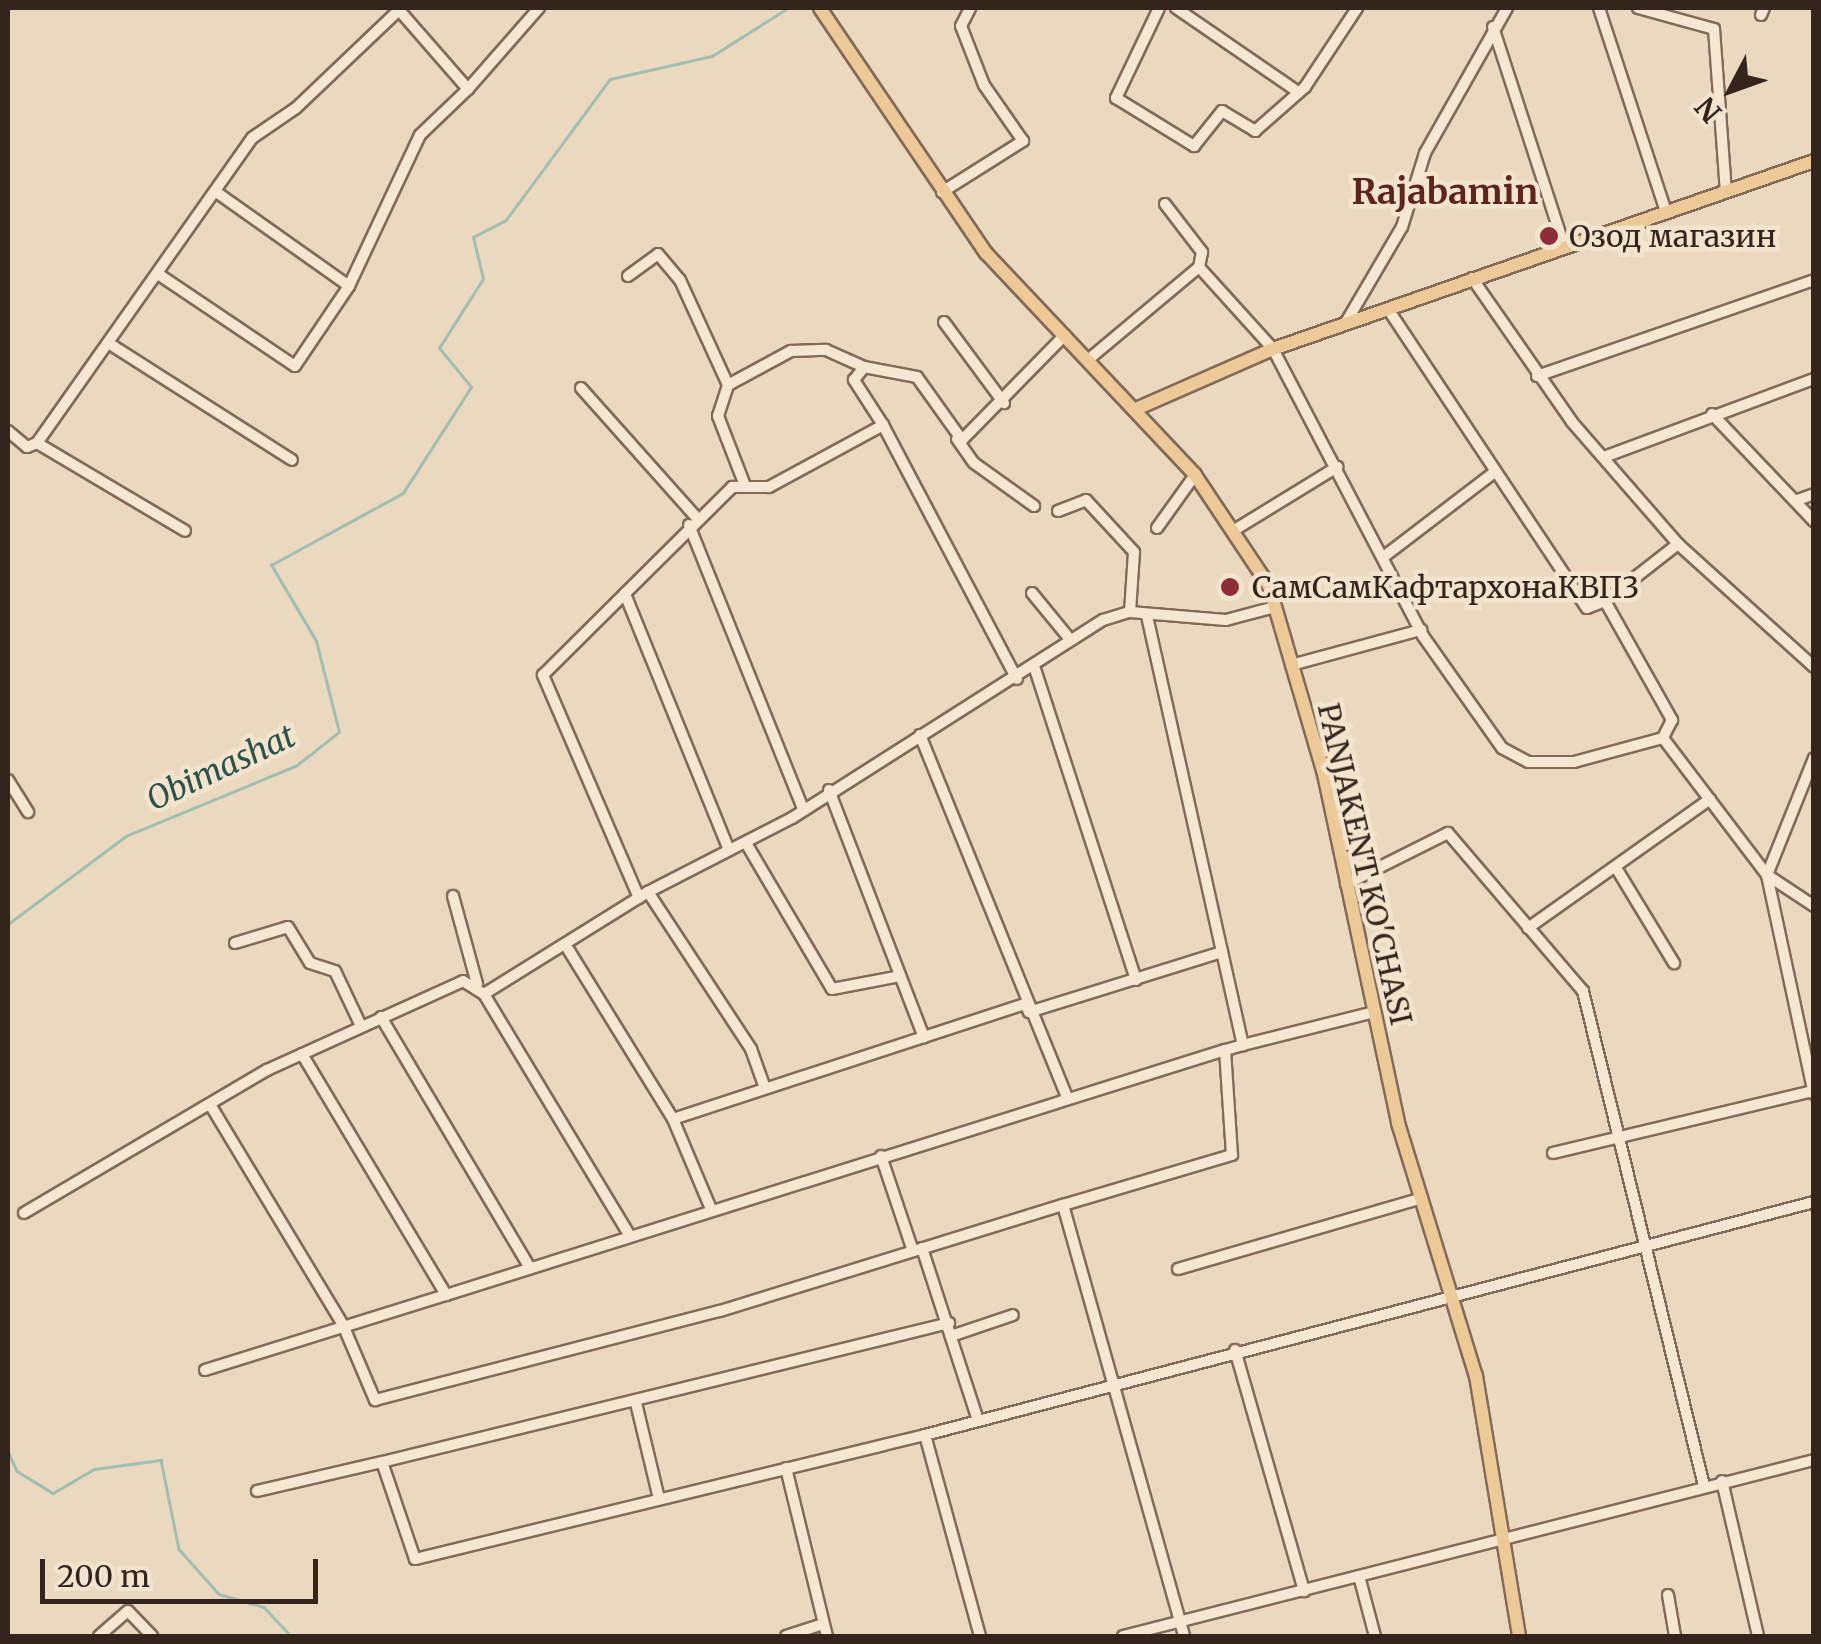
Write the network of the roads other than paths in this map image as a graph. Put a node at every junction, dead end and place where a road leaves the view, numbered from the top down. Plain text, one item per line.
1 (539, 8) edge
2 (820, 8) edge
3 (970, 8) edge
4 (1159, 8) edge
5 (1176, 8) edge
6 (1357, 8) edge
7 (1507, 8) edge
8 (1600, 8) edge
9 (1638, 8) edge
10 (1493, 27) junction
11 (468, 89) junction
12 (1294, 89) junction
13 (1814, 161) edge
14 (215, 191) junction
15 (1726, 191) junction
16 (942, 192) junction
17 (1165, 204) dead end
18 (1666, 212) junction
19 (1564, 246) junction
20 (1199, 267) junction
21 (161, 276) junction
22 (628, 276) dead end
23 (1472, 278) junction
24 (1814, 280) edge
25 (350, 286) junction
26 (1388, 309) junction
27 (944, 322) dead end
28 (1344, 324) junction
29 (1065, 334) junction
30 (113, 346) junction
31 (1272, 349) junction
32 (1088, 359) junction
33 (864, 367) junction
34 (1537, 376) junction
35 (1814, 379) edge
36 (728, 384) junction
37 (581, 388) dead end
38 (1004, 403) junction
39 (1136, 410) junction
40 (1712, 414) junction
41 (883, 425) junction
42 (8, 432) edge
43 (957, 438) junction
44 (37, 443) junction
45 (1604, 458) junction
46 (292, 460) dead end
47 (1338, 466) junction
48 (1496, 470) junction
49 (1195, 476) junction
50 (744, 483) junction
51 (1814, 494) edge
52 (1795, 501) junction
53 (1034, 506) dead end
54 (1058, 511) dead end
55 (693, 521) junction
56 (1814, 521) edge
57 (1157, 528) dead end
58 (1236, 529) junction
59 (185, 532) dead end
60 (1678, 544) junction
61 (1386, 555) junction
62 (1032, 592) dead end
63 (625, 594) junction
64 (1605, 601) junction
65 (1275, 607) junction
66 (1130, 612) junction
67 (1147, 616) junction
68 (1420, 630) junction
69 (1069, 638) junction
70 (1292, 665) junction
71 (1814, 667) edge
72 (1035, 669) junction
73 (1018, 680) junction
74 (920, 734) junction
75 (1663, 738) junction
76 (1814, 758) edge
77 (8, 780) edge
78 (829, 790) junction
79 (1710, 799) junction
80 (803, 808) junction
81 (28, 812) dead end
82 (746, 843) junction
83 (730, 850) junction
84 (1618, 870) junction
85 (1766, 875) junction
86 (1346, 884) junction
87 (644, 895) junction
88 (453, 896) dead end
89 (1814, 906) edge
90 (1528, 928) junction
91 (235, 944) dead end
92 (568, 950) junction
93 (1222, 952) junction
94 (1674, 963) dead end
95 (900, 976) junction
96 (1136, 980) junction
97 (480, 989) junction
98 (1029, 1012) junction
99 (1374, 1012) junction
100 (381, 1017) junction
101 (361, 1026) junction
102 (924, 1036) junction
103 (1243, 1045) junction
104 (1225, 1050) junction
105 (302, 1054) junction
106 (765, 1088) junction
107 (1813, 1093) edge
108 (1067, 1097) junction
109 (211, 1106) junction
110 (673, 1119) junction
111 (1621, 1136) junction
112 (1554, 1153) dead end
113 (881, 1156) junction
114 (1422, 1198) junction
115 (1814, 1202) edge
116 (1064, 1204) junction
117 (712, 1208) junction
118 (24, 1212) dead end
119 (630, 1236) junction
120 (1647, 1242) junction
121 (918, 1249) junction
122 (530, 1268) junction
123 (1178, 1269) dead end
124 (1454, 1293) junction
125 (446, 1295) junction
126 (1013, 1315) dead end
127 (949, 1322) junction
128 (342, 1325) junction
129 (954, 1335) junction
130 (1235, 1350) junction
131 (206, 1370) dead end
132 (1117, 1382) junction
133 (636, 1403) junction
134 (978, 1420) junction
135 (926, 1435) junction
136 (1814, 1460) edge
137 (382, 1462) junction
138 (786, 1468) junction
139 (1722, 1482) junction
140 (1704, 1486) junction
141 (258, 1491) dead end
142 (659, 1499) junction
143 (1502, 1536) junction
144 (1359, 1576) junction
145 (1304, 1590) junction
146 (1668, 1595) dead end
147 (1180, 1622) junction
148 (825, 1630) edge
149 (99, 1636) edge
150 (152, 1636) edge
151 (786, 1636) edge
152 (980, 1636) edge
153 (1124, 1636) edge
154 (1184, 1636) edge
155 (1374, 1636) edge
156 (1520, 1636) edge
157 (1675, 1636) edge
158 (1758, 1636) edge

1 - 11 street
2 - 16 main road, PANJAKENT KO'CHASI
3 - 16 street
4 - 12 street
5 - 12 street
6 - 12 street
7 - 10 street
8 - 18 street
9 - 15 street
10 - 19 street
10 - 28 street
11 - 14 street
11 - 25 street
13 - 15 main road
14 - 21 street
14 - 25 street
15 - 18 main road
16 - 29 main road, PANJAKENT KO'CHASI
17 - 20 street
18 - 19 main road
19 - 23 main road
20 - 31 street
20 - 32 street
21 - 25 street
21 - 30 street
22 - 36 street
23 - 26 main road
23 - 34 street
24 - 34 street
26 - 28 main road
26 - 48 street
27 - 38 street
28 - 31 main road
29 - 32 main road, PANJAKENT KO'CHASI
29 - 38 street
30 - 44 street
30 - 46 street
31 - 39 main road
31 - 47 street
32 - 39 main road, PANJAKENT KO'CHASI
33 - 36 street
33 - 41 street
33 - 43 street
34 - 45 street
35 - 40 street
36 - 50 street
37 - 55 street
38 - 43 street
39 - 49 main road, PANJAKENT KO'CHASI
40 - 45 street
40 - 52 street
41 - 50 street
41 - 73 street
42 - 44 street
43 - 53 street
44 - 59 street
45 - 60 street
47 - 58 street
47 - 61 street
48 - 61 street
48 - 64 street
49 - 57 street
49 - 58 main road, PANJAKENT KO'CHASI
50 - 55 street
51 - 52 street
52 - 56 street
54 - 66 street
55 - 63 street
55 - 80 street
58 - 65 main road, PANJAKENT KO'CHASI
60 - 64 street
60 - 71 street
61 - 68 street
62 - 69 street
63 - 83 street
63 - 87 street
64 - 75 street
65 - 67 street
65 - 70 main road, PANJAKENT KO'CHASI
66 - 67 street
66 - 69 street
67 - 93 street
68 - 70 street
68 - 75 street
69 - 72 street
70 - 86 main road, PANJAKENT KO'CHASI
72 - 73 street
72 - 96 street
73 - 74 street
74 - 78 street
74 - 98 street
75 - 79 street
76 - 85 street
77 - 81 street
78 - 80 street
78 - 95 street
79 - 84 street
79 - 85 street
80 - 82 street
82 - 83 street
82 - 95 street
83 - 87 street
84 - 90 street
84 - 94 street
85 - 89 street
85 - 107 street
86 - 90 street
86 - 99 main road, PANJAKENT KO'CHASI
87 - 92 street
87 - 106 street
88 - 97 street
90 - 111 street
91 - 101 street
92 - 97 street
92 - 110 street
93 - 96 street
93 - 103 street
95 - 102 street
96 - 98 street
97 - 100 street
97 - 119 street
98 - 102 street
98 - 108 street
99 - 103 street
99 - 114 main road, PANJAKENT KO'CHASI
100 - 101 street
100 - 122 street
101 - 105 street
102 - 106 street
103 - 104 street
104 - 108 street
104 - 116 street
105 - 109 street
105 - 125 street
106 - 110 street
107 - 111 street
108 - 113 street
109 - 118 street
109 - 128 street
110 - 117 street
111 - 112 street
111 - 120 street
113 - 117 street
113 - 121 street
114 - 123 street
114 - 124 main road, PANJAKENT KO'CHASI
115 - 120 street
116 - 121 street
116 - 132 street
117 - 119 street
119 - 122 street
120 - 124 street
120 - 140 street
121 - 127 street
121 - 128 street
122 - 125 street
124 - 130 street
124 - 143 main road, PANJAKENT KO'CHASI
125 - 128 street
126 - 129 street
127 - 129 street
127 - 133 street
128 - 131 street
129 - 134 street
130 - 132 street
130 - 145 street
132 - 134 street
132 - 147 street
133 - 137 street
133 - 142 street
134 - 135 street
135 - 138 street
135 - 152 street
136 - 139 street
137 - 141 street
137 - 142 street
138 - 142 street
138 - 148 street
139 - 140 street
139 - 158 street
140 - 143 street
143 - 144 street
143 - 156 main road, PANJAKENT KO'CHASI
144 - 145 street
144 - 155 street
145 - 147 street
146 - 157 street
147 - 153 street
147 - 154 street
148 - 151 street
149 - 150 street

